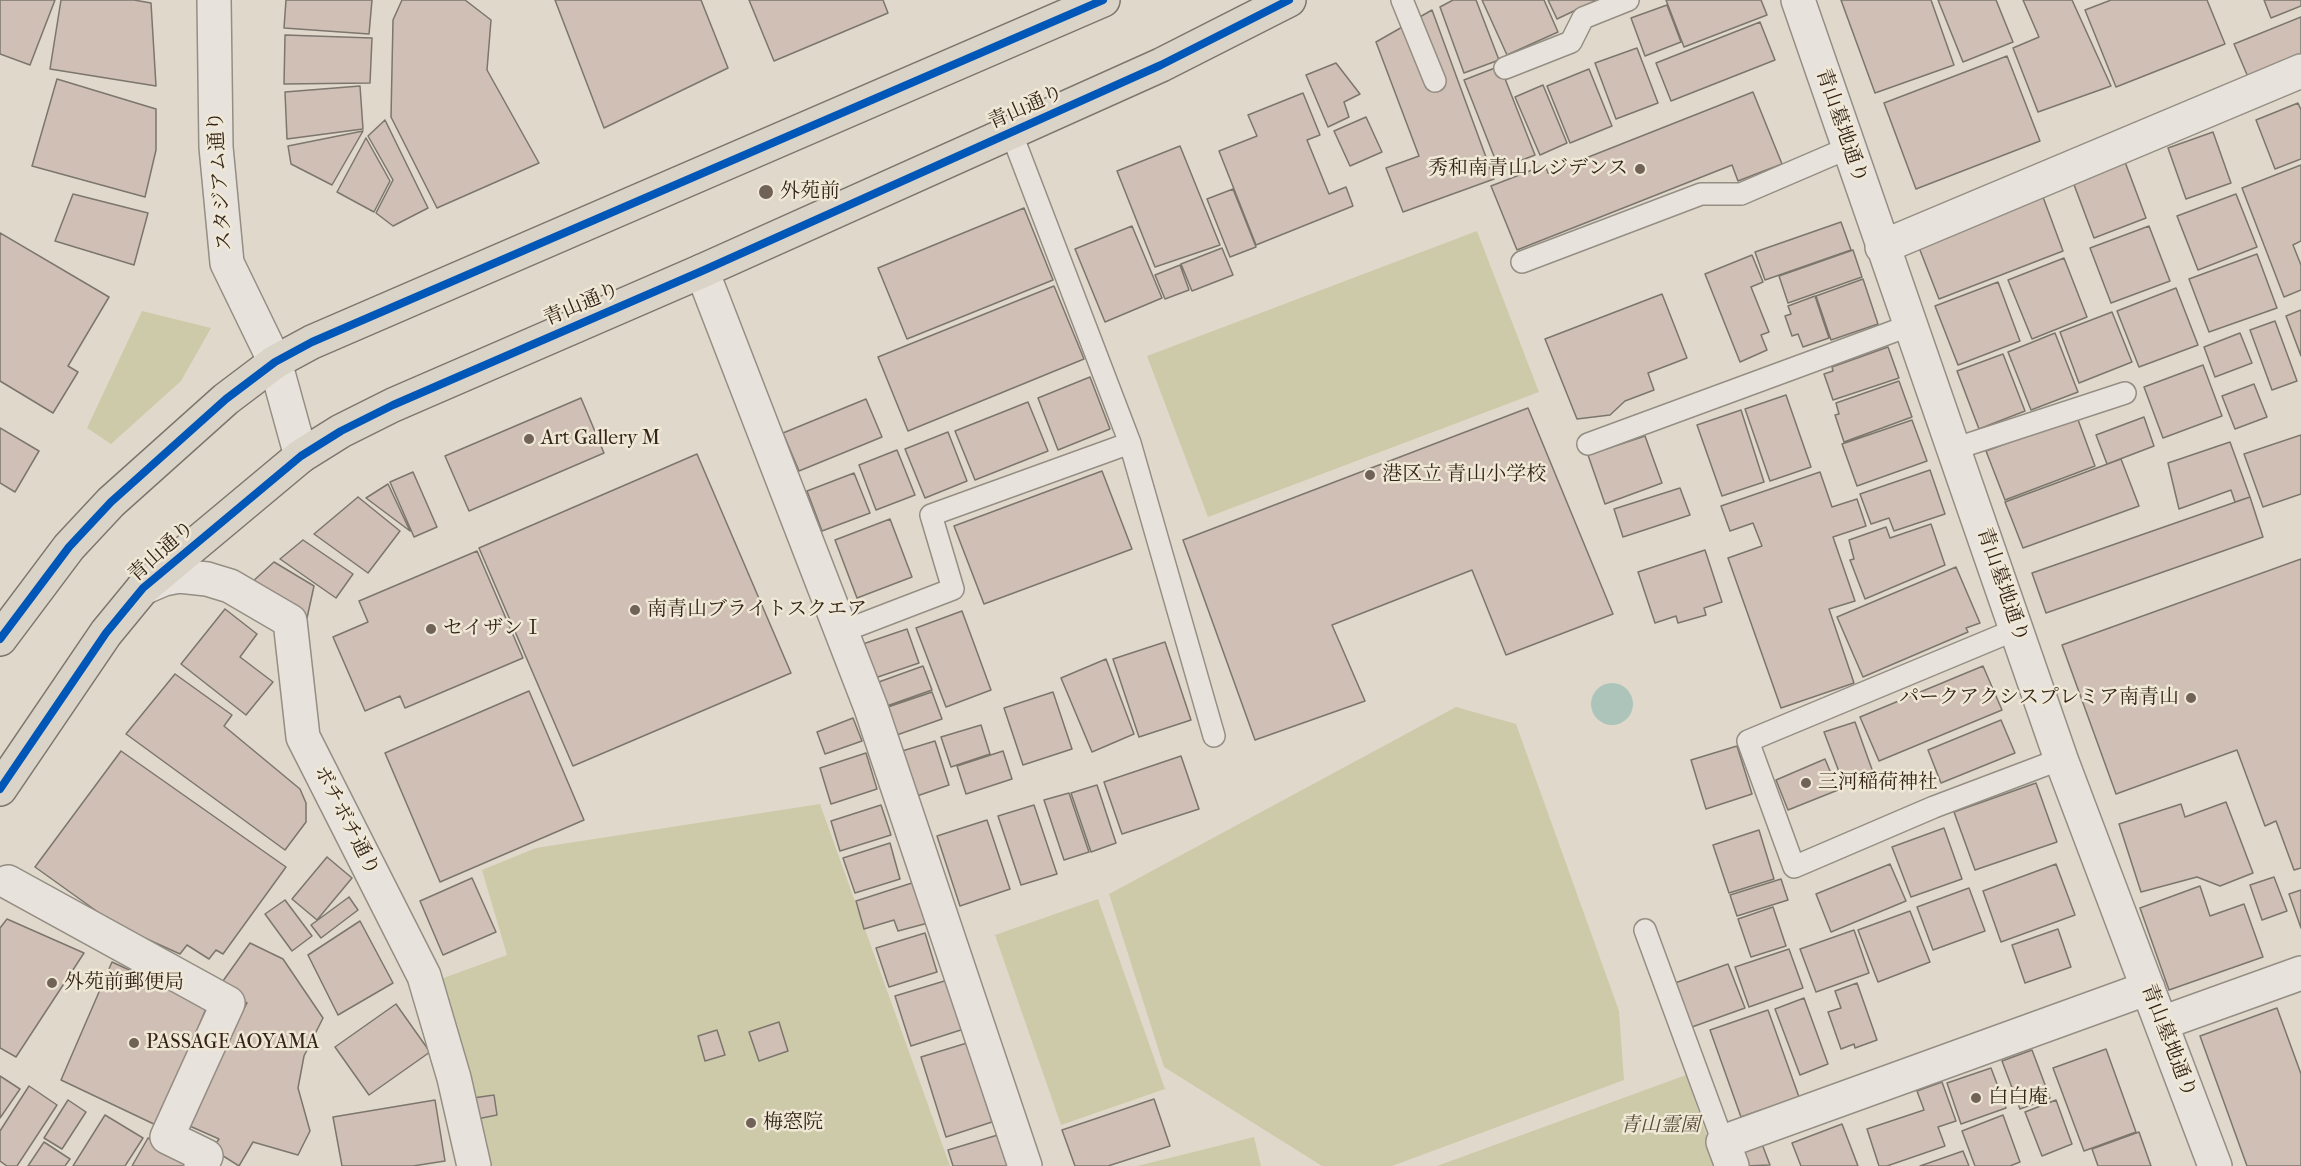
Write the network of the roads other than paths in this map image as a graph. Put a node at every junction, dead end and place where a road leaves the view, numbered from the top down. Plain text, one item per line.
1 (214, 0) edge
2 (1103, 0) edge
3 (1289, 0) edge
4 (1402, 0) edge
5 (1628, 0) edge
6 (1798, 0) edge
7 (1504, 68) dead end
8 (2301, 71) edge
9 (1435, 81) dead end
10 (1011, 132) junction
11 (1848, 148) junction
12 (1882, 246) junction
13 (1522, 262) dead end
14 (702, 271) junction
15 (1911, 325) junction
16 (275, 362) junction
17 (2125, 393) dead end
18 (1130, 443) junction
19 (1588, 444) dead end
20 (1954, 449) junction
21 (301, 456) junction
22 (143, 588) junction
23 (2017, 629) junction
24 (841, 632) junction
25 (0, 639) edge
26 (1214, 736) dead end
27 (2061, 759) junction
28 (0, 789) edge
29 (8, 882) dead end
30 (1645, 930) dead end
31 (2301, 973) edge
32 (2148, 988) junction
33 (2162, 1023) junction
34 (1728, 1154) edge
35 (201, 1166) edge
36 (474, 1166) edge
37 (1025, 1166) edge
38 (2215, 1166) edge

1 - 16 street, スタジアム通り
2 - 16 highway
3 - 10 highway, 青山通り
4 - 9 lane
5 - 7 lane
6 - 11 street, 青山墓地通り
8 - 12 street
10 - 14 highway, 青山通り
10 - 18 lane
11 - 12 street, 青山墓地通り
11 - 13 lane
12 - 15 street, 青山墓地通り
14 - 21 highway, 青山通り
14 - 24 street
15 - 19 lane
15 - 20 street, 青山墓地通り
16 - 21 street, スタジアム通り
16 - 25 highway
17 - 20 lane
18 - 24 lane
18 - 26 lane
20 - 23 street, 青山墓地通り
21 - 22 highway, 青山通り
22 - 28 highway, 青山通り
22 - 36 street, ボチボチ通り
23 - 27 street, 青山墓地通り
23 - 27 lane
24 - 37 street
27 - 32 street, 青山墓地通り
29 - 35 street
30 - 34 lane
31 - 33 street
32 - 33 street, 青山墓地通り
32 - 34 street
33 - 38 street, 青山墓地通り

